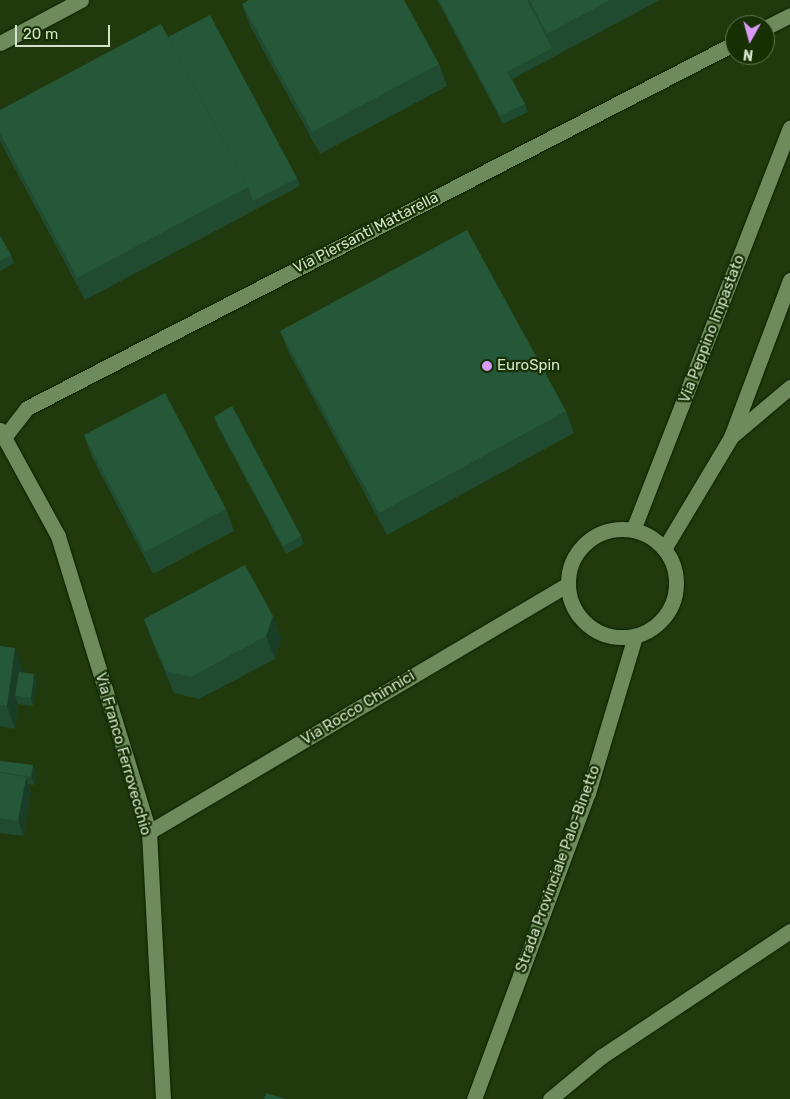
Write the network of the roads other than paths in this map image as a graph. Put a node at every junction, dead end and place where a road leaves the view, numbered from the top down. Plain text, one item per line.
1 (81, 0) edge
2 (790, 15) edge
3 (775, 23) edge
4 (0, 43) edge
5 (725, 48) edge
6 (790, 128) edge
7 (790, 280) edge
8 (790, 387) edge
9 (3, 433) edge
10 (731, 436) junction
11 (633, 530) junction
12 (664, 549) junction
13 (567, 584) junction
14 (635, 636) junction
15 (149, 832) junction
16 (790, 931) edge
17 (163, 1099) edge
18 (474, 1099) edge
19 (550, 1099) edge

1 - 4 street
2 - 3 street
5 - 9 street, Via Piersanti Mattarella
6 - 11 street, Via Peppino Impastato
7 - 10 street
8 - 10 street
9 - 15 street, Via Franco Ferrovecchio
10 - 12 street
11 - 12 street
11 - 13 street
12 - 14 street
13 - 14 street
13 - 15 street, Via Rocco Chinnici
14 - 18 street, Strada Provinciale Palo-Binetto
15 - 17 street, Via Franco Ferrovecchio
16 - 19 street

